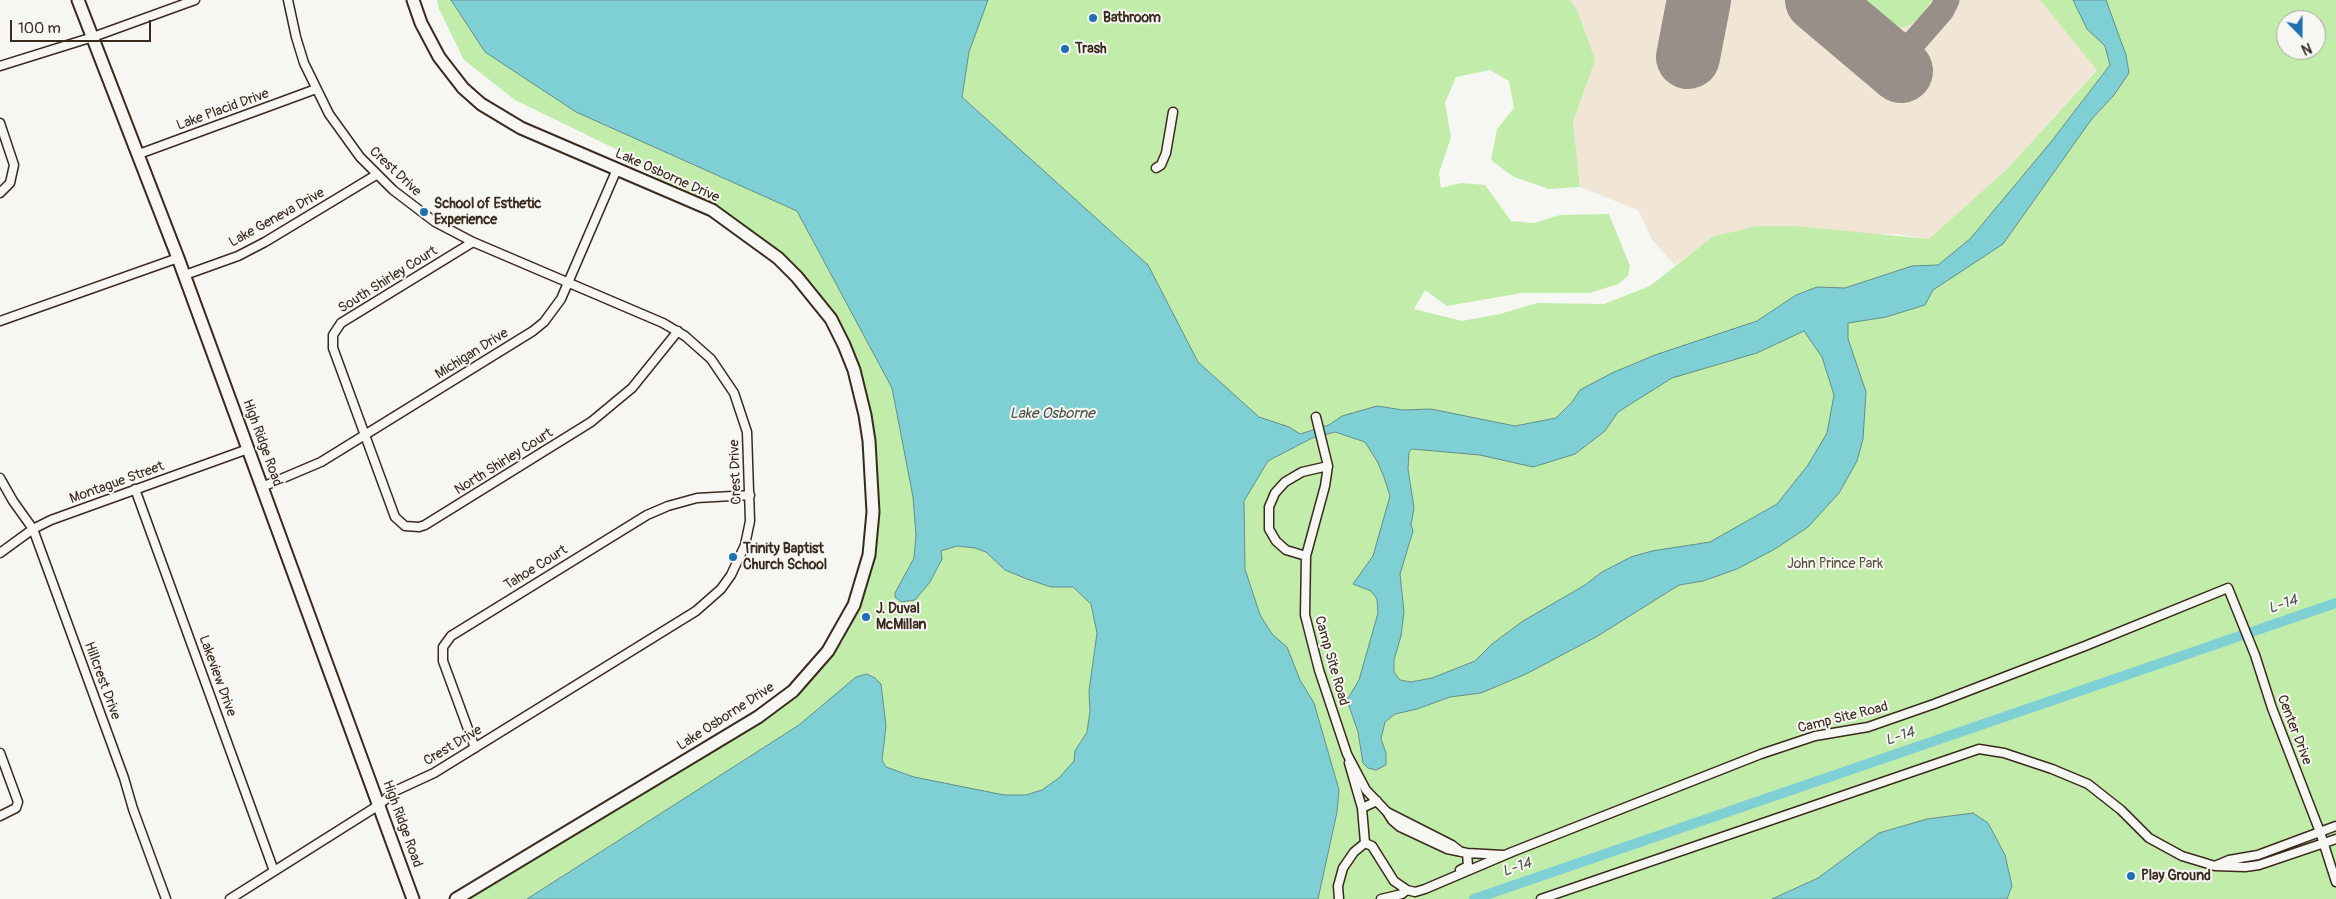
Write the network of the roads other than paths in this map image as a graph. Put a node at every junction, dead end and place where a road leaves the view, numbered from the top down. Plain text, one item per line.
1 (78, 0) edge
2 (195, 0) edge
3 (288, 0) edge
4 (413, 0) edge
5 (93, 37) junction
6 (0, 66) edge
7 (316, 89) junction
8 (1173, 112) dead end
9 (0, 123) edge
10 (139, 154) junction
11 (1156, 168) dead end
12 (616, 169) junction
13 (376, 175) junction
14 (0, 193) edge
15 (473, 242) junction
16 (178, 258) junction
17 (185, 275) junction
18 (568, 282) junction
19 (0, 321) edge
20 (678, 331) junction
21 (1316, 417) dead end
22 (365, 435) junction
23 (248, 449) junction
24 (1328, 466) junction
25 (0, 478) edge
26 (262, 487) junction
27 (135, 489) junction
28 (750, 495) junction
29 (33, 530) junction
30 (0, 553) edge
31 (1306, 556) junction
32 (2228, 588) joint
33 (475, 748) junction
34 (0, 753) edge
35 (1346, 754) junction
36 (1377, 801) junction
37 (379, 805) junction
38 (1362, 808) junction
39 (0, 816) edge
40 (2336, 826) edge
41 (2320, 832) junction
42 (2336, 839) edge
43 (1366, 843) junction
44 (2324, 843) junction
45 (1464, 852) junction
46 (1505, 855) junction
47 (2215, 866) junction
48 (274, 871) junction
49 (1453, 876) junction
50 (2336, 882) edge
51 (1407, 890) junction
52 (166, 899) edge
53 (230, 899) edge
54 (413, 899) edge
55 (456, 899) edge
56 (1339, 899) edge
57 (1381, 899) edge
58 (1541, 899) edge

1 - 5 street, High Ridge Road
2 - 5 street
3 - 7 street, Crest Drive
4 - 12 street, Lake Osborne Drive
5 - 6 street
5 - 10 street, High Ridge Road
7 - 10 street, Lake Placid Drive
7 - 13 street, Crest Drive
8 - 11 street
9 - 14 street
10 - 16 street, High Ridge Road
12 - 18 street, Michigan Drive
12 - 55 street, Lake Osborne Drive
13 - 15 street, Crest Drive
13 - 17 street, Lake Geneva Drive
15 - 18 street, Crest Drive
15 - 22 street, South Shirley Court
16 - 17 street, High Ridge Road
16 - 19 street
17 - 23 street, High Ridge Road
18 - 20 street, Crest Drive
18 - 22 street, Michigan Drive
20 - 22 street, North Shirley Court
20 - 28 street, Crest Drive
21 - 24 street, Camp Site Road
22 - 26 street, Michigan Drive
23 - 26 street, High Ridge Road
23 - 27 street, Montague Street
24 - 31 street, Camp Site Road
24 - 31 street
25 - 29 street, Hillcrest Drive
26 - 37 street, High Ridge Road
27 - 29 street, Montague Street
27 - 48 street, Lakeview Drive
28 - 33 street, Crest Drive
28 - 33 street, Tahoe Court
29 - 30 street, Montague Street
29 - 52 street, Hillcrest Drive
31 - 35 street, Camp Site Road
32 - 41 street, Center Drive
32 - 46 street, Camp Site Road
33 - 37 street, Crest Drive
34 - 39 street
35 - 36 street, Camp Site Road
35 - 38 street
36 - 38 street
36 - 45 street, Camp Site Road
37 - 48 street, Crest Drive
37 - 54 street, High Ridge Road
38 - 43 street
40 - 41 street
41 - 44 street, Center Drive
41 - 47 street
42 - 44 street
43 - 51 street
43 - 56 street
44 - 47 street
44 - 50 street, Center Drive
45 - 46 street, Camp Site Road
45 - 49 street
46 - 49 street
47 - 58 street
48 - 53 street, Crest Drive
49 - 51 street
51 - 57 street

